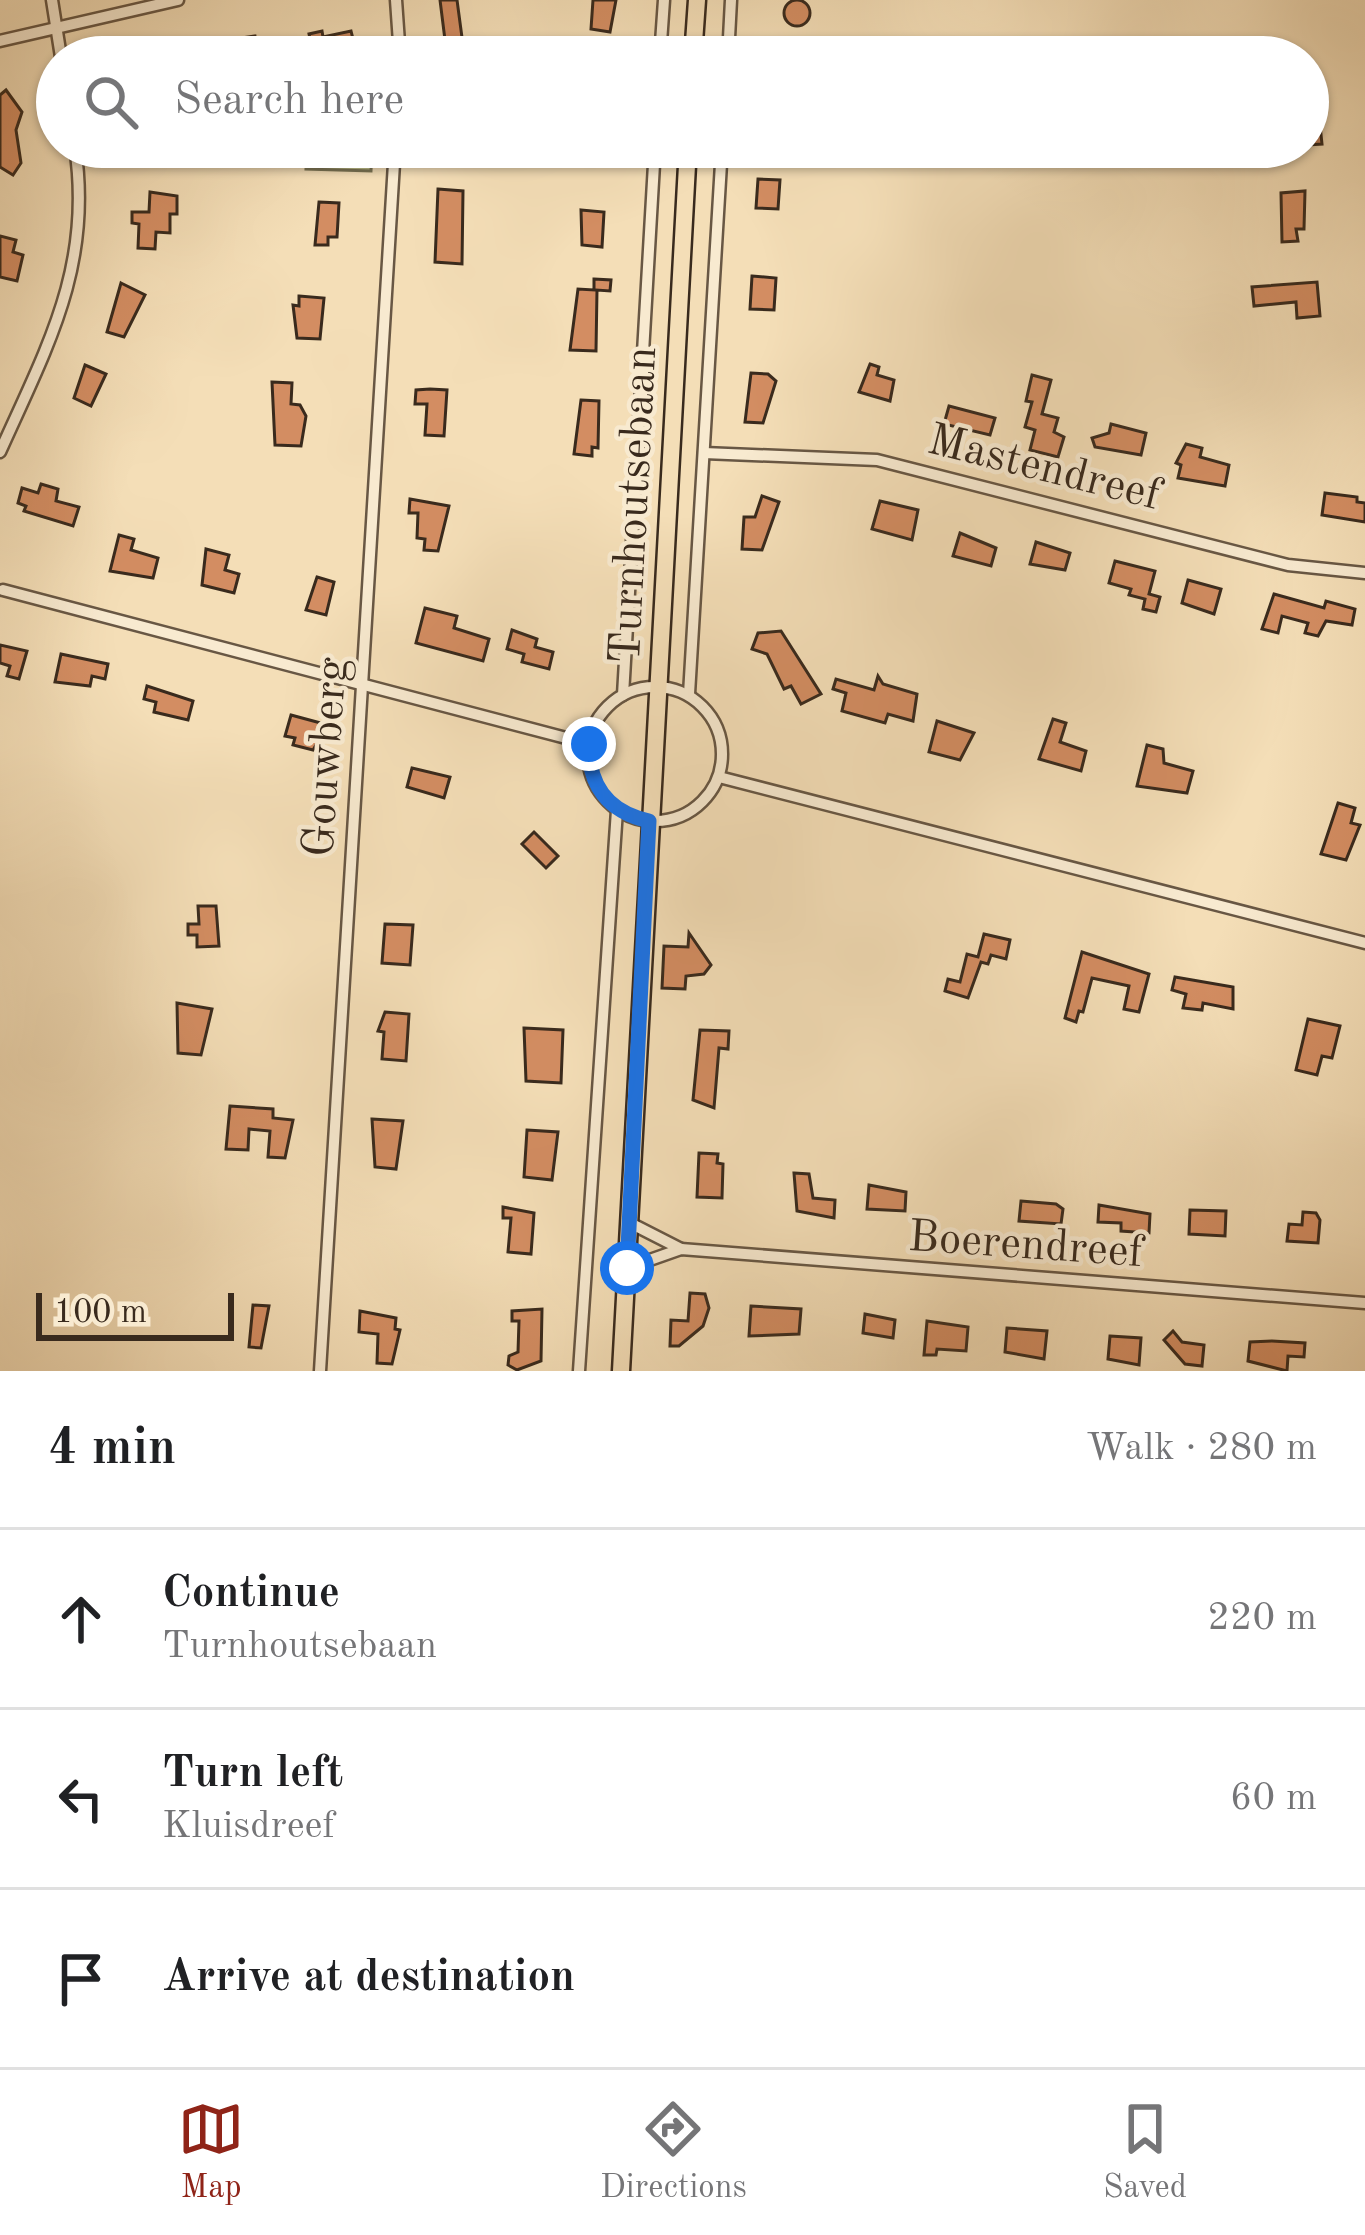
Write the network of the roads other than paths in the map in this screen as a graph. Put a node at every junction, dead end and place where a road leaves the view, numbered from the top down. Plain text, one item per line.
1 (52, 0) edge
2 (178, 0) edge
3 (396, 0) edge
4 (664, 0) edge
5 (697, 0) edge
6 (731, 0) edge
7 (57, 26) junction
8 (58, 36) edge
9 (399, 36) edge
10 (661, 36) edge
11 (694, 36) edge
12 (729, 36) edge
13 (0, 41) edge
14 (76, 168) edge
15 (394, 168) edge
16 (654, 168) edge
17 (687, 168) edge
18 (721, 168) edge
19 (0, 452) edge
20 (704, 453) junction
21 (1365, 573) edge
22 (1, 588) edge
23 (362, 683) junction
24 (657, 686) junction
25 (689, 694) junction
26 (623, 695) junction
27 (589, 744) junction
28 (719, 777) junction
29 (617, 810) junction
30 (649, 821) junction
31 (1365, 943) edge
32 (630, 1222) junction
33 (681, 1249) junction
34 (627, 1268) junction
35 (1365, 1303) edge
36 (320, 1371) edge
37 (579, 1371) edge
38 (621, 1371) edge

1 - 7 street
2 - 7 street
3 - 9 street
4 - 10 street
5 - 11 main road
6 - 12 street
7 - 8 street
7 - 13 street
14 - 19 street
15 - 23 street, Gouwberg
16 - 26 street, Turnhoutsebaan
17 - 24 main road, Turnhoutsebaan
18 - 20 street, Turnhoutsebaan
20 - 21 street, Mastendreef
20 - 25 street, Turnhoutsebaan
22 - 23 street
23 - 27 street
23 - 36 street, Gouwberg
24 - 25 street
24 - 26 street
24 - 30 main road, Turnhoutsebaan
25 - 28 street
26 - 27 street
27 - 29 street
28 - 30 street
28 - 31 street
29 - 30 street
29 - 37 street
30 - 32 main road, Turnhoutsebaan
32 - 33 street, Boerendreef
32 - 34 main road, Turnhoutsebaan
33 - 34 street, Boerendreef
33 - 35 street, Boerendreef
34 - 38 main road, Turnhoutsebaan

